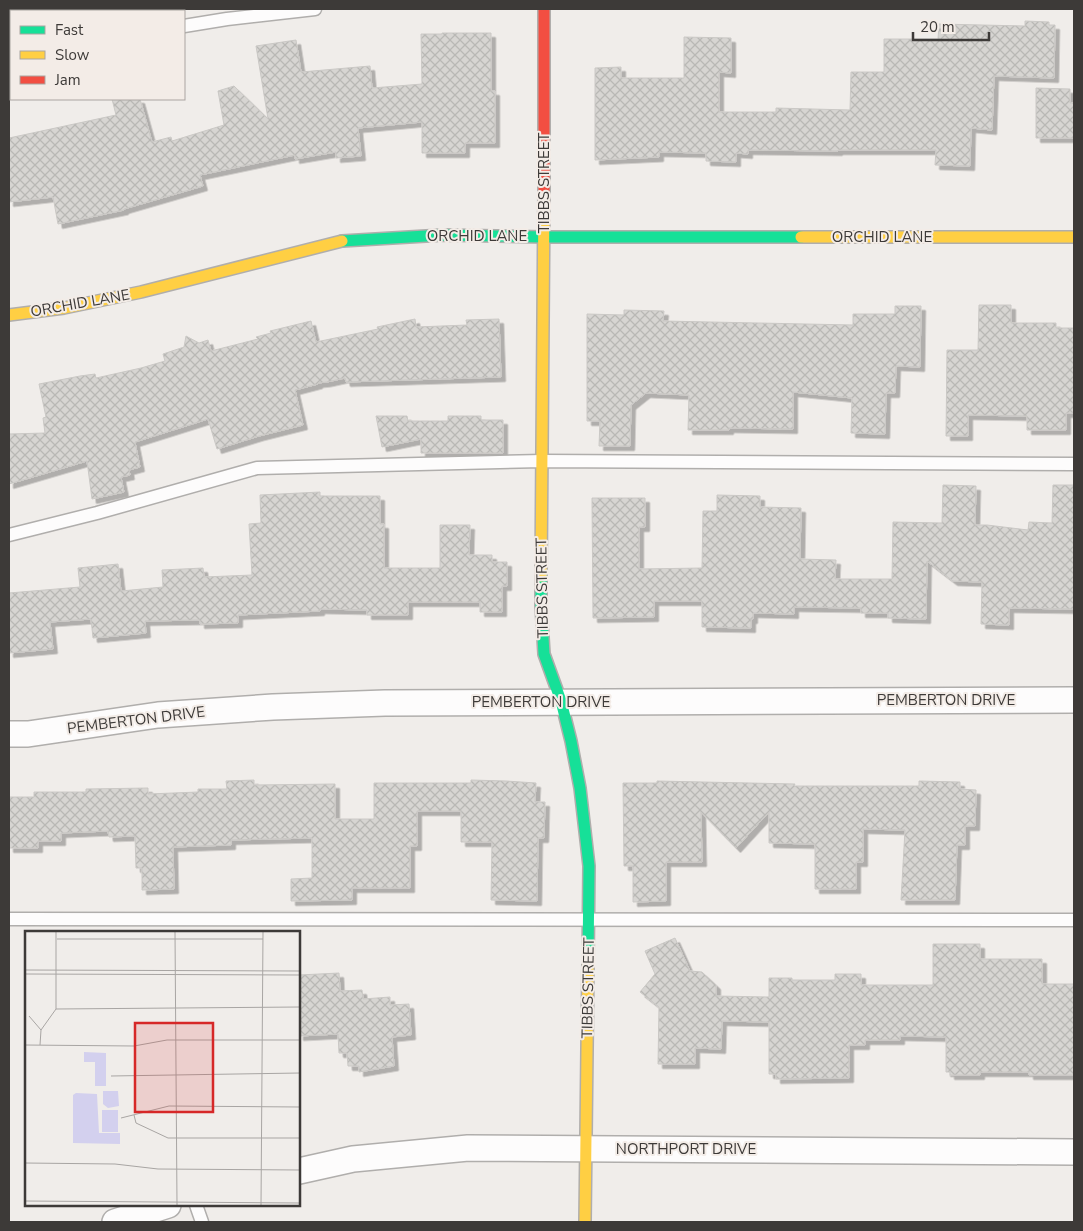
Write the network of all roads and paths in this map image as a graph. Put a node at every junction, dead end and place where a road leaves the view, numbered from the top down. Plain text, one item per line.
1 (315, 9) edge
2 (544, 9) edge
3 (185, 26) edge
4 (544, 237) junction
5 (1074, 237) edge
6 (9, 315) edge
7 (542, 461) junction
8 (1074, 464) edge
9 (9, 535) edge
10 (1074, 700) edge
11 (561, 702) junction
12 (9, 734) edge
13 (9, 918) edge
14 (589, 920) junction
15 (1074, 920) edge
16 (586, 1148) junction
17 (1074, 1152) edge
18 (300, 1171) edge
19 (165, 1206) edge
20 (196, 1206) edge
21 (115, 1222) edge
22 (202, 1222) edge
23 (584, 1222) edge

1 - 3 lane
2 - 4 street, TIBBS STREET
4 - 5 street, ORCHID LANE
4 - 6 street, ORCHID LANE
4 - 7 street, TIBBS STREET
7 - 8 lane
7 - 9 lane
7 - 11 street, TIBBS STREET
10 - 11 street, PEMBERTON DRIVE
11 - 12 street, PEMBERTON DRIVE
11 - 14 street, TIBBS STREET
13 - 14 lane
14 - 15 lane
14 - 16 street, TIBBS STREET
16 - 17 street, NORTHPORT DRIVE
16 - 18 street, NORTHPORT DRIVE
16 - 23 street, TIBBS STREET
19 - 21 street
20 - 22 lane

